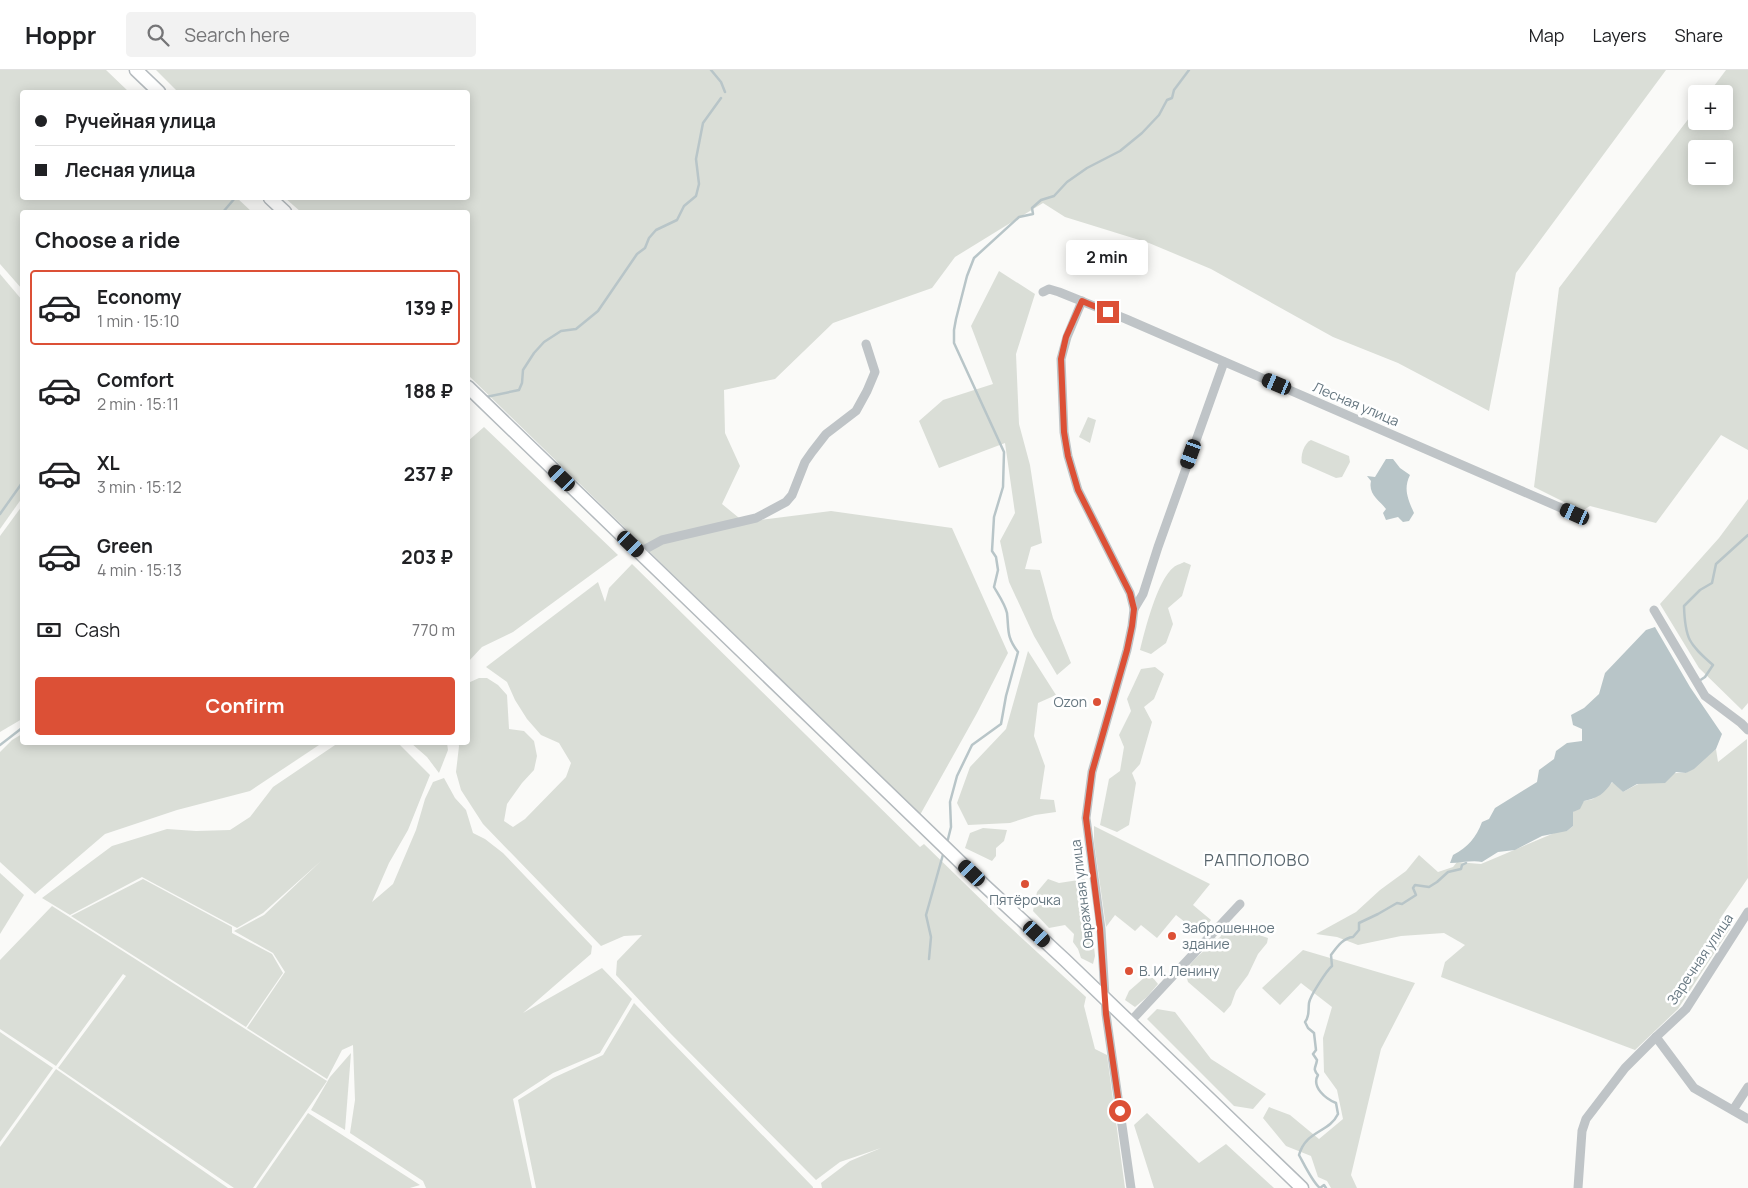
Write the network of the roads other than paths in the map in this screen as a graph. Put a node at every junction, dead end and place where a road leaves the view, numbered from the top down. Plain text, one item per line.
1 (136, 70) edge
2 (158, 90) edge
3 (272, 200) edge
4 (283, 210) edge
5 (1043, 292) dead end
6 (1082, 301) junction
7 (866, 344) dead end
8 (1224, 362) junction
9 (470, 389) edge
10 (1575, 514) dead end
11 (640, 552) junction
12 (1134, 609) junction
13 (1654, 610) dead end
14 (1748, 730) edge
15 (1240, 904) dead end
16 (1748, 912) edge
17 (1105, 999) junction
18 (1129, 1023) junction
19 (1656, 1037) junction
20 (1748, 1087) edge
21 (1734, 1110) junction
22 (1748, 1120) edge
23 (1131, 1188) edge
24 (1302, 1188) edge
25 (1578, 1188) edge

1 - 2 main road
3 - 4 main road
5 - 6 street, Лесная улица
6 - 8 street, Лесная улица
6 - 12 street, Овражная улица
7 - 11 street
8 - 10 street, Лесная улица
8 - 12 street
9 - 11 main road
11 - 17 main road
12 - 17 street, Овражная улица
13 - 14 street
15 - 18 street
16 - 19 street, Заречная улица
17 - 18 main road
17 - 23 street, Овражная улица
18 - 24 main road
19 - 21 street
19 - 25 street, Заречная улица
20 - 21 street
21 - 22 street

